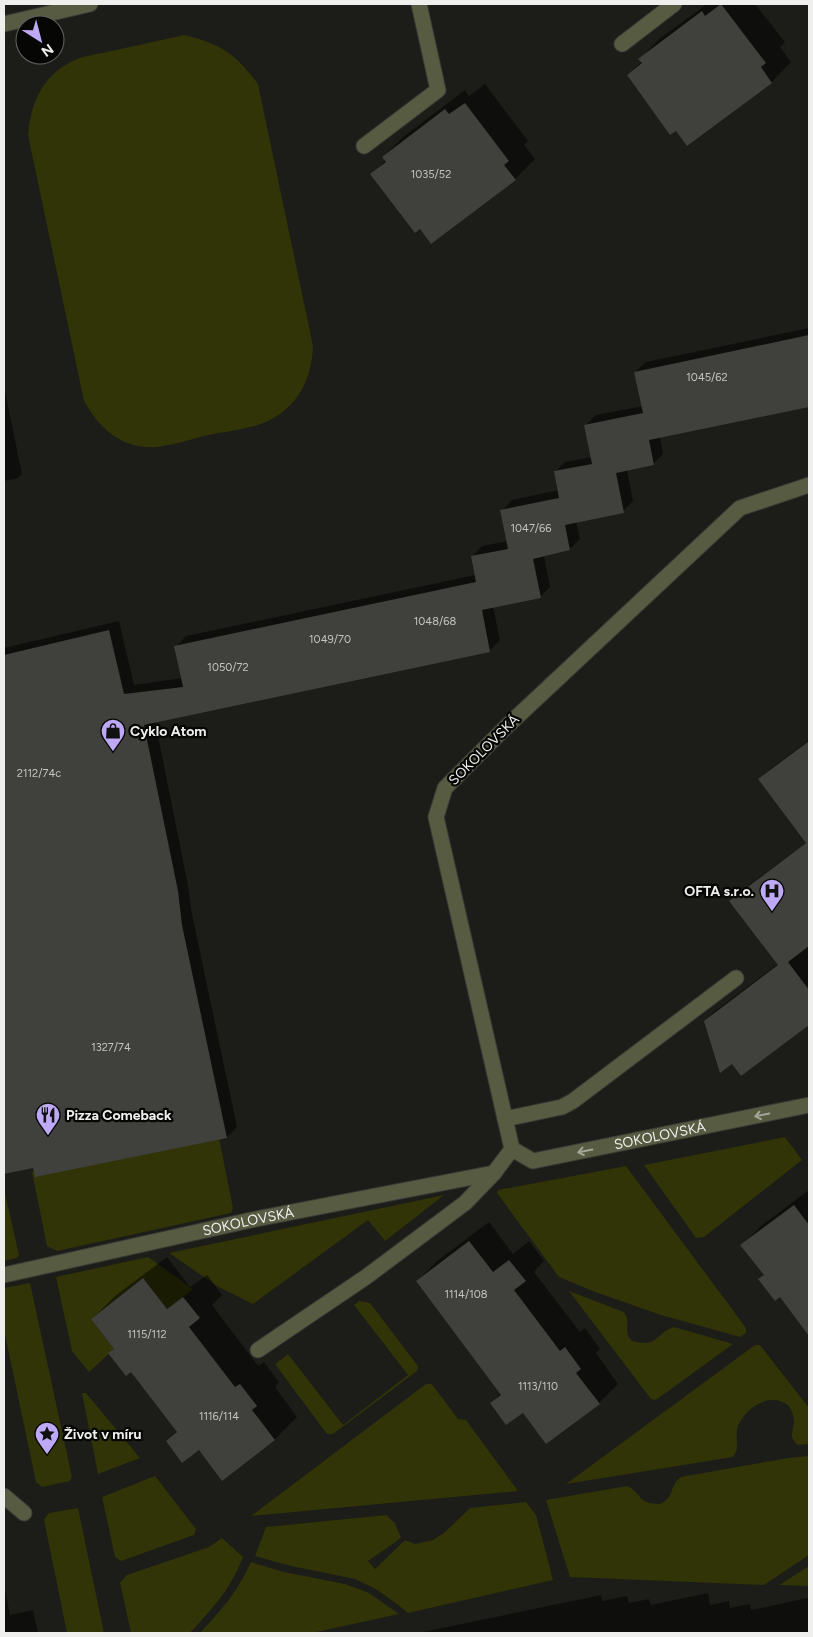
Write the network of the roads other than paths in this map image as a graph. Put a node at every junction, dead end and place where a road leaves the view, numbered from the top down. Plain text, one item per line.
1 (90, 4) edge
2 (419, 4) edge
3 (674, 4) edge
4 (4, 24) edge
5 (622, 44) dead end
6 (364, 146) dead end
7 (809, 485) edge
8 (736, 978) dead end
9 (809, 1105) edge
10 (505, 1119) junction
11 (512, 1149) junction
12 (494, 1173) junction
13 (4, 1275) edge
14 (258, 1350) dead end
15 (4, 1496) edge
16 (24, 1513) dead end

1 - 4 street
2 - 6 street
3 - 5 street
7 - 10 street, SOKOLOVSKÁ
8 - 10 street
9 -> 11 street, SOKOLOVSKÁ
10 - 11 street, SOKOLOVSKÁ
11 - 12 street
12 - 13 street, SOKOLOVSKÁ
12 - 14 street
15 - 16 street

